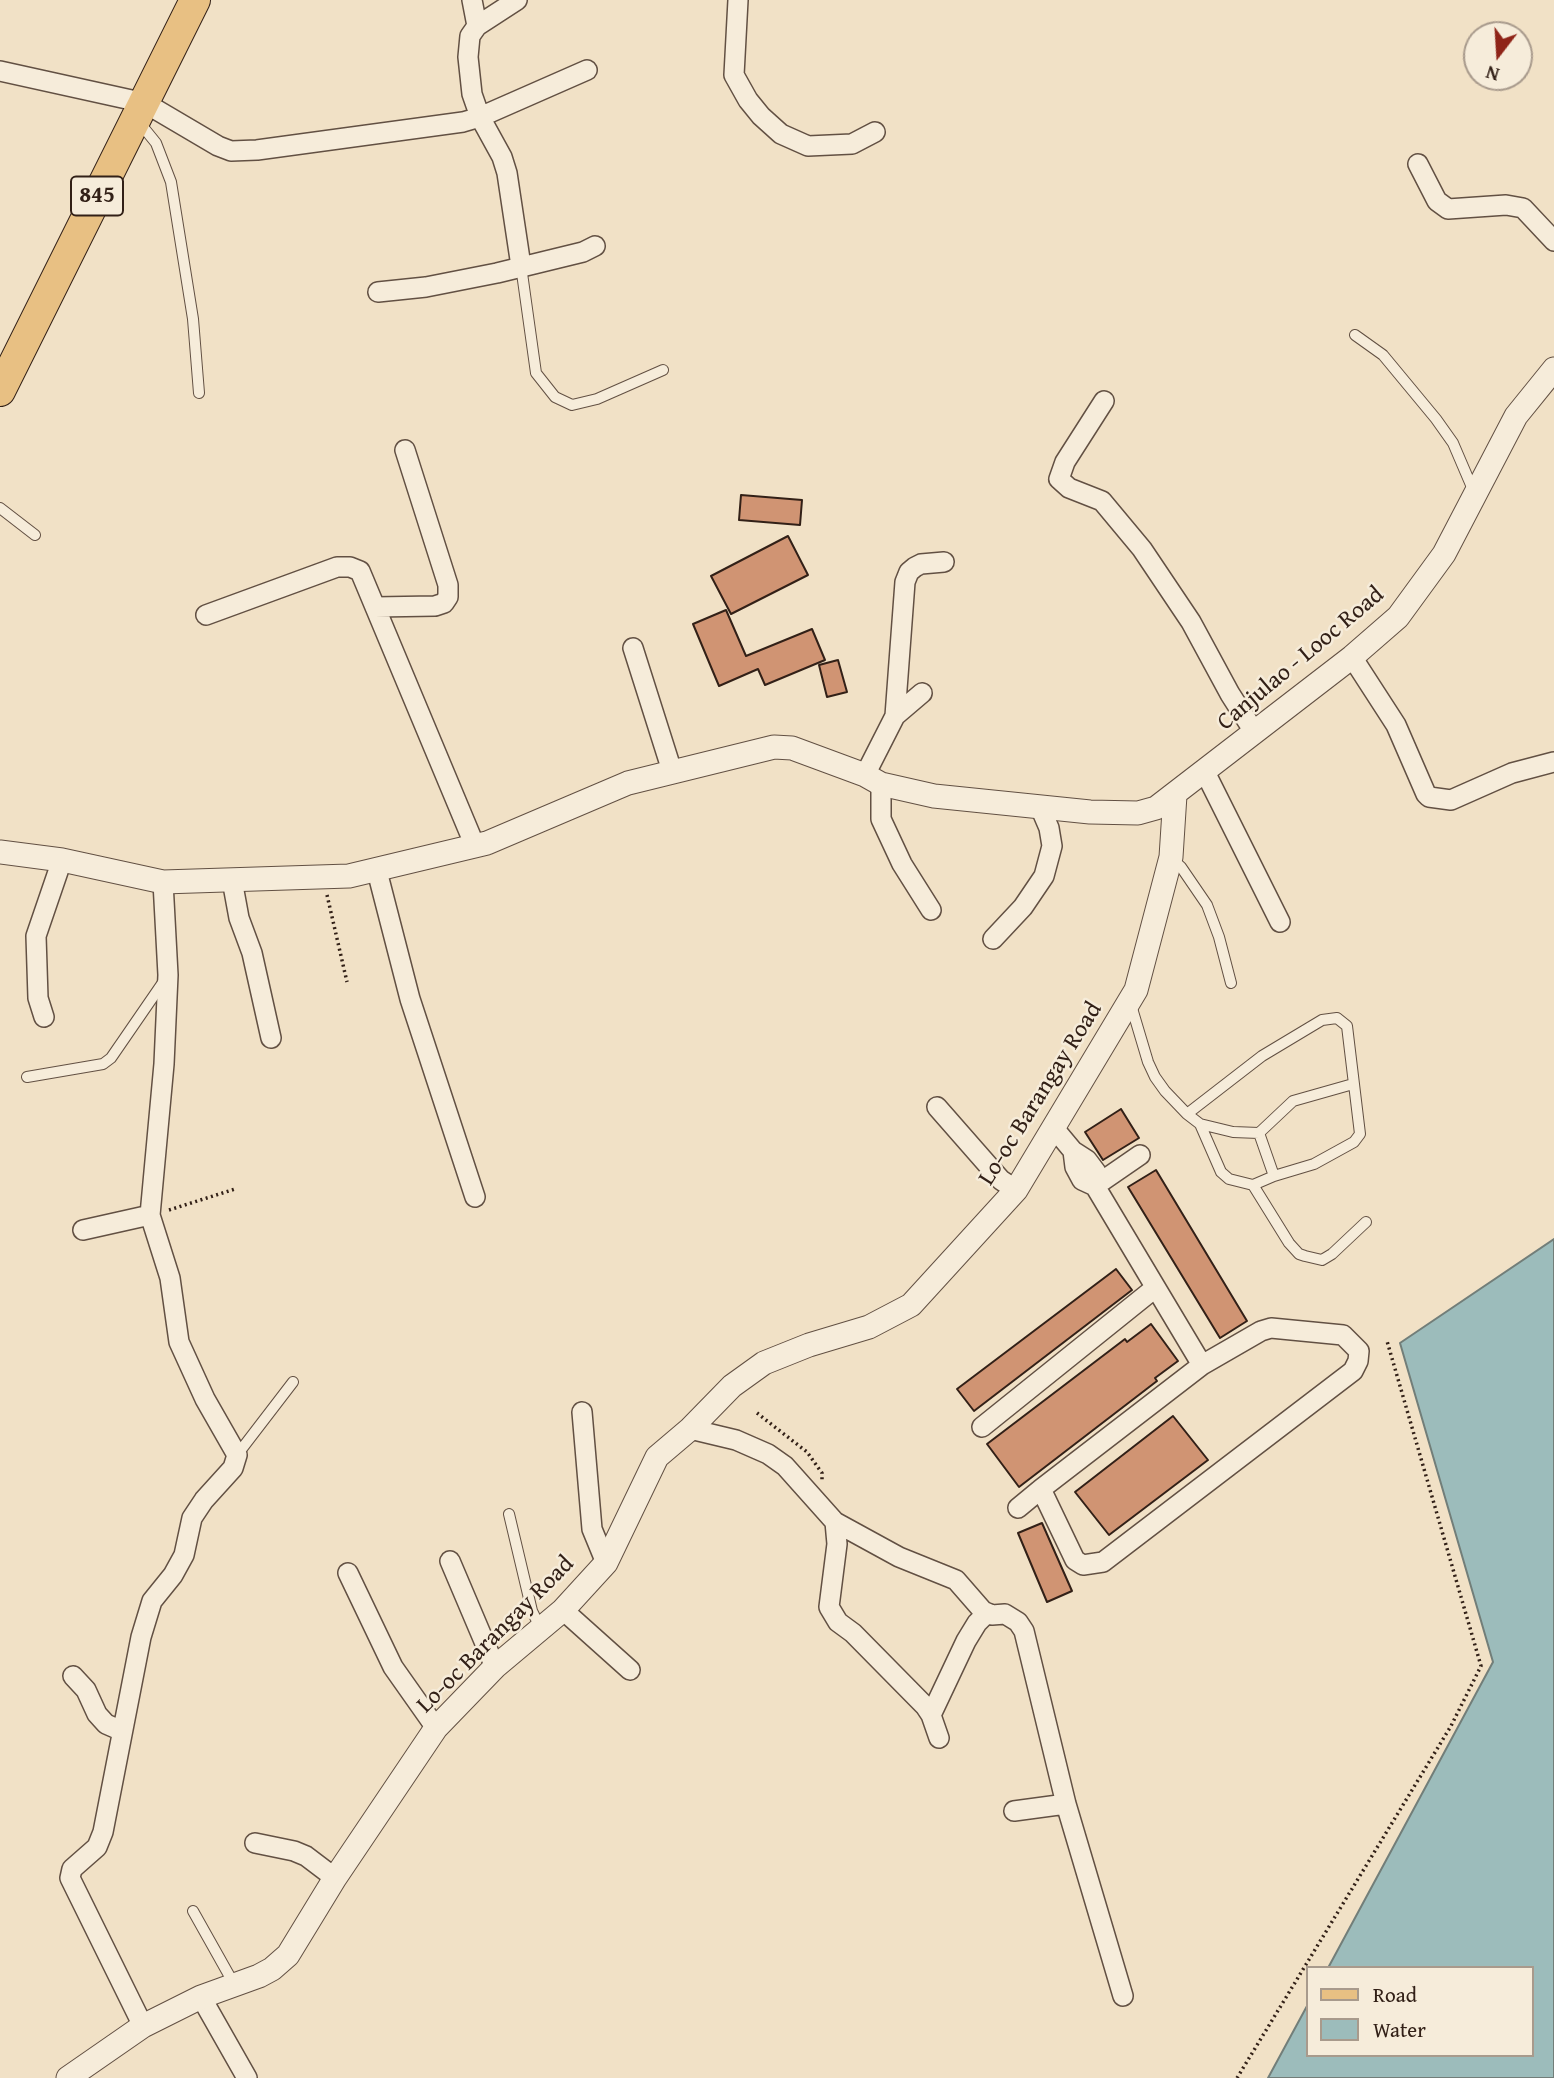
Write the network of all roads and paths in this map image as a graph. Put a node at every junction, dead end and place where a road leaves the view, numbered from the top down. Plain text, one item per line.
1 (195, 0) edge
2 (472, 0) edge
3 (517, 0) edge
4 (738, 0) edge
5 (477, 26) junction
6 (587, 70) dead end
7 (0, 71) edge
8 (141, 111) junction
9 (480, 117) junction
10 (875, 132) dead end
11 (1418, 164) dead end
12 (1554, 241) edge
13 (595, 246) dead end
14 (521, 266) junction
15 (378, 292) dead end
16 (1355, 335) dead end
17 (1554, 369) edge
18 (663, 370) dead end
19 (0, 391) edge
20 (199, 393) dead end
21 (1104, 401) dead end
22 (405, 450) dead end
23 (1474, 492) junction
24 (0, 508) edge
25 (36, 535) dead end
26 (944, 562) dead end
27 (375, 607) junction
28 (206, 615) dead end
29 (633, 648) dead end
30 (1352, 657) junction
31 (922, 693) dead end
32 (895, 716) junction
33 (1255, 733) junction
34 (1554, 762) edge
35 (672, 771) junction
36 (1205, 772) junction
37 (873, 780) junction
38 (1175, 795) junction
39 (1040, 807) junction
40 (475, 846) junction
41 (0, 852) edge
42 (1171, 857) junction
43 (62, 860) junction
44 (377, 871) junction
45 (323, 877) junction
46 (232, 880) junction
47 (163, 882) junction
48 (931, 910) dead end
49 (1280, 922) dead end
50 (993, 939) dead end
51 (168, 975) junction
52 (347, 982) dead end
53 (1231, 983) dead end
54 (1130, 1002) junction
55 (44, 1017) dead end
56 (271, 1038) dead end
57 (27, 1077) dead end
58 (1353, 1084) junction
59 (937, 1107) dead end
60 (1187, 1114) junction
61 (1200, 1124) junction
62 (1053, 1127) junction
63 (1259, 1133) junction
64 (1140, 1155) dead end
65 (1274, 1176) junction
66 (1253, 1185) junction
67 (1095, 1186) junction
68 (235, 1189) dead end
69 (1016, 1191) junction
70 (475, 1198) dead end
71 (150, 1215) junction
72 (1366, 1222) dead end
73 (83, 1230) dead end
74 (1156, 1287) junction
75 (1387, 1341) dead end
76 (1202, 1365) junction
77 (293, 1382) dead end
78 (582, 1412) dead end
79 (982, 1427) dead end
80 (690, 1429) junction
81 (237, 1455) junction
82 (1041, 1489) junction
83 (1018, 1507) dead end
84 (509, 1514) dead end
85 (835, 1521) junction
86 (450, 1561) dead end
87 (606, 1563) junction
88 (348, 1573) dead end
89 (563, 1610) junction
90 (987, 1613) junction
91 (540, 1628) junction
92 (495, 1667) junction
93 (630, 1670) dead end
94 (73, 1676) dead end
95 (931, 1715) junction
96 (436, 1728) junction
97 (122, 1731) junction
98 (939, 1738) dead end
99 (1066, 1804) junction
100 (1014, 1811) dead end
101 (255, 1843) dead end
102 (335, 1878) junction
103 (193, 1911) dead end
104 (234, 1984) junction
105 (1123, 1996) dead end
106 (201, 1997) junction
107 (143, 2026) junction
108 (68, 2078) edge
109 (247, 2078) edge
110 (1237, 2078) edge

1 - 8 main road, 845
2 - 5 street
3 - 5 street
4 - 10 street
5 - 9 street
6 - 9 street
7 - 8 street
8 - 9 street
8 - 19 main road, 845
8 - 20 lane
9 - 14 street
11 - 12 street
13 - 14 street
14 - 15 street
14 - 18 lane
16 - 23 lane
17 - 23 street, Canjulao - Looc Road
21 - 33 street
22 - 27 street
23 - 30 street, Canjulao - Looc Road
24 - 25 lane
26 - 32 street
27 - 28 street
27 - 40 street
29 - 35 street
30 - 33 street, Canjulao - Looc Road
30 - 34 street
31 - 32 street
32 - 37 street
33 - 36 street, Canjulao - Looc Road
35 - 37 street, Canjulao - Looc Road
35 - 40 street, Canjulao - Looc Road
36 - 38 street, Canjulao - Looc Road
36 - 49 street
37 - 39 street, Canjulao - Looc Road
37 - 48 street
38 - 39 street, Canjulao - Looc Road
38 - 42 street, Lo-oc Barangay Road
39 - 50 street
40 - 44 street, Canjulao - Looc Road
41 - 43 street, Canjulao - Looc Road
42 - 53 lane
42 - 54 street, Lo-oc Barangay Road
43 - 47 street, Canjulao - Looc Road
43 - 55 street
44 - 45 street, Canjulao - Looc Road
44 - 70 street
45 - 46 street, Canjulao - Looc Road
45 - 52 path
46 - 47 street, Canjulao - Looc Road
46 - 56 street
47 - 51 street
51 - 57 lane
51 - 71 street
54 - 60 lane
54 - 62 street, Lo-oc Barangay Road
58 - 60 lane
58 - 63 lane
58 - 65 lane
59 - 69 street
60 - 61 lane
61 - 63 lane
61 - 66 lane
62 - 67 street
62 - 69 street, Lo-oc Barangay Road
63 - 65 lane
64 - 67 street
65 - 66 lane
66 - 72 lane
67 - 74 street
68 - 71 path
69 - 80 street, Lo-oc Barangay Road
71 - 73 street
71 - 81 street
74 - 76 street
74 - 79 street
75 - 110 path
76 - 82 street
76 - 82 street
77 - 81 lane
78 - 87 street
80 - 85 street
80 - 87 street, Lo-oc Barangay Road
81 - 97 street
82 - 83 street
84 - 91 lane
85 - 90 street
85 - 95 street
86 - 92 street
87 - 89 street, Lo-oc Barangay Road
88 - 96 street
89 - 91 street, Lo-oc Barangay Road
89 - 93 street
90 - 95 street
90 - 99 street
91 - 92 street, Lo-oc Barangay Road
92 - 96 street, Lo-oc Barangay Road
94 - 97 street
95 - 98 street
96 - 102 street, Lo-oc Barangay Road
97 - 107 street
99 - 100 street
99 - 105 street
101 - 102 street
102 - 104 street, Lo-oc Barangay Road
103 - 104 lane
104 - 106 street, Lo-oc Barangay Road
106 - 107 street, Lo-oc Barangay Road
106 - 109 street
107 - 108 street, Lo-oc Barangay Road

